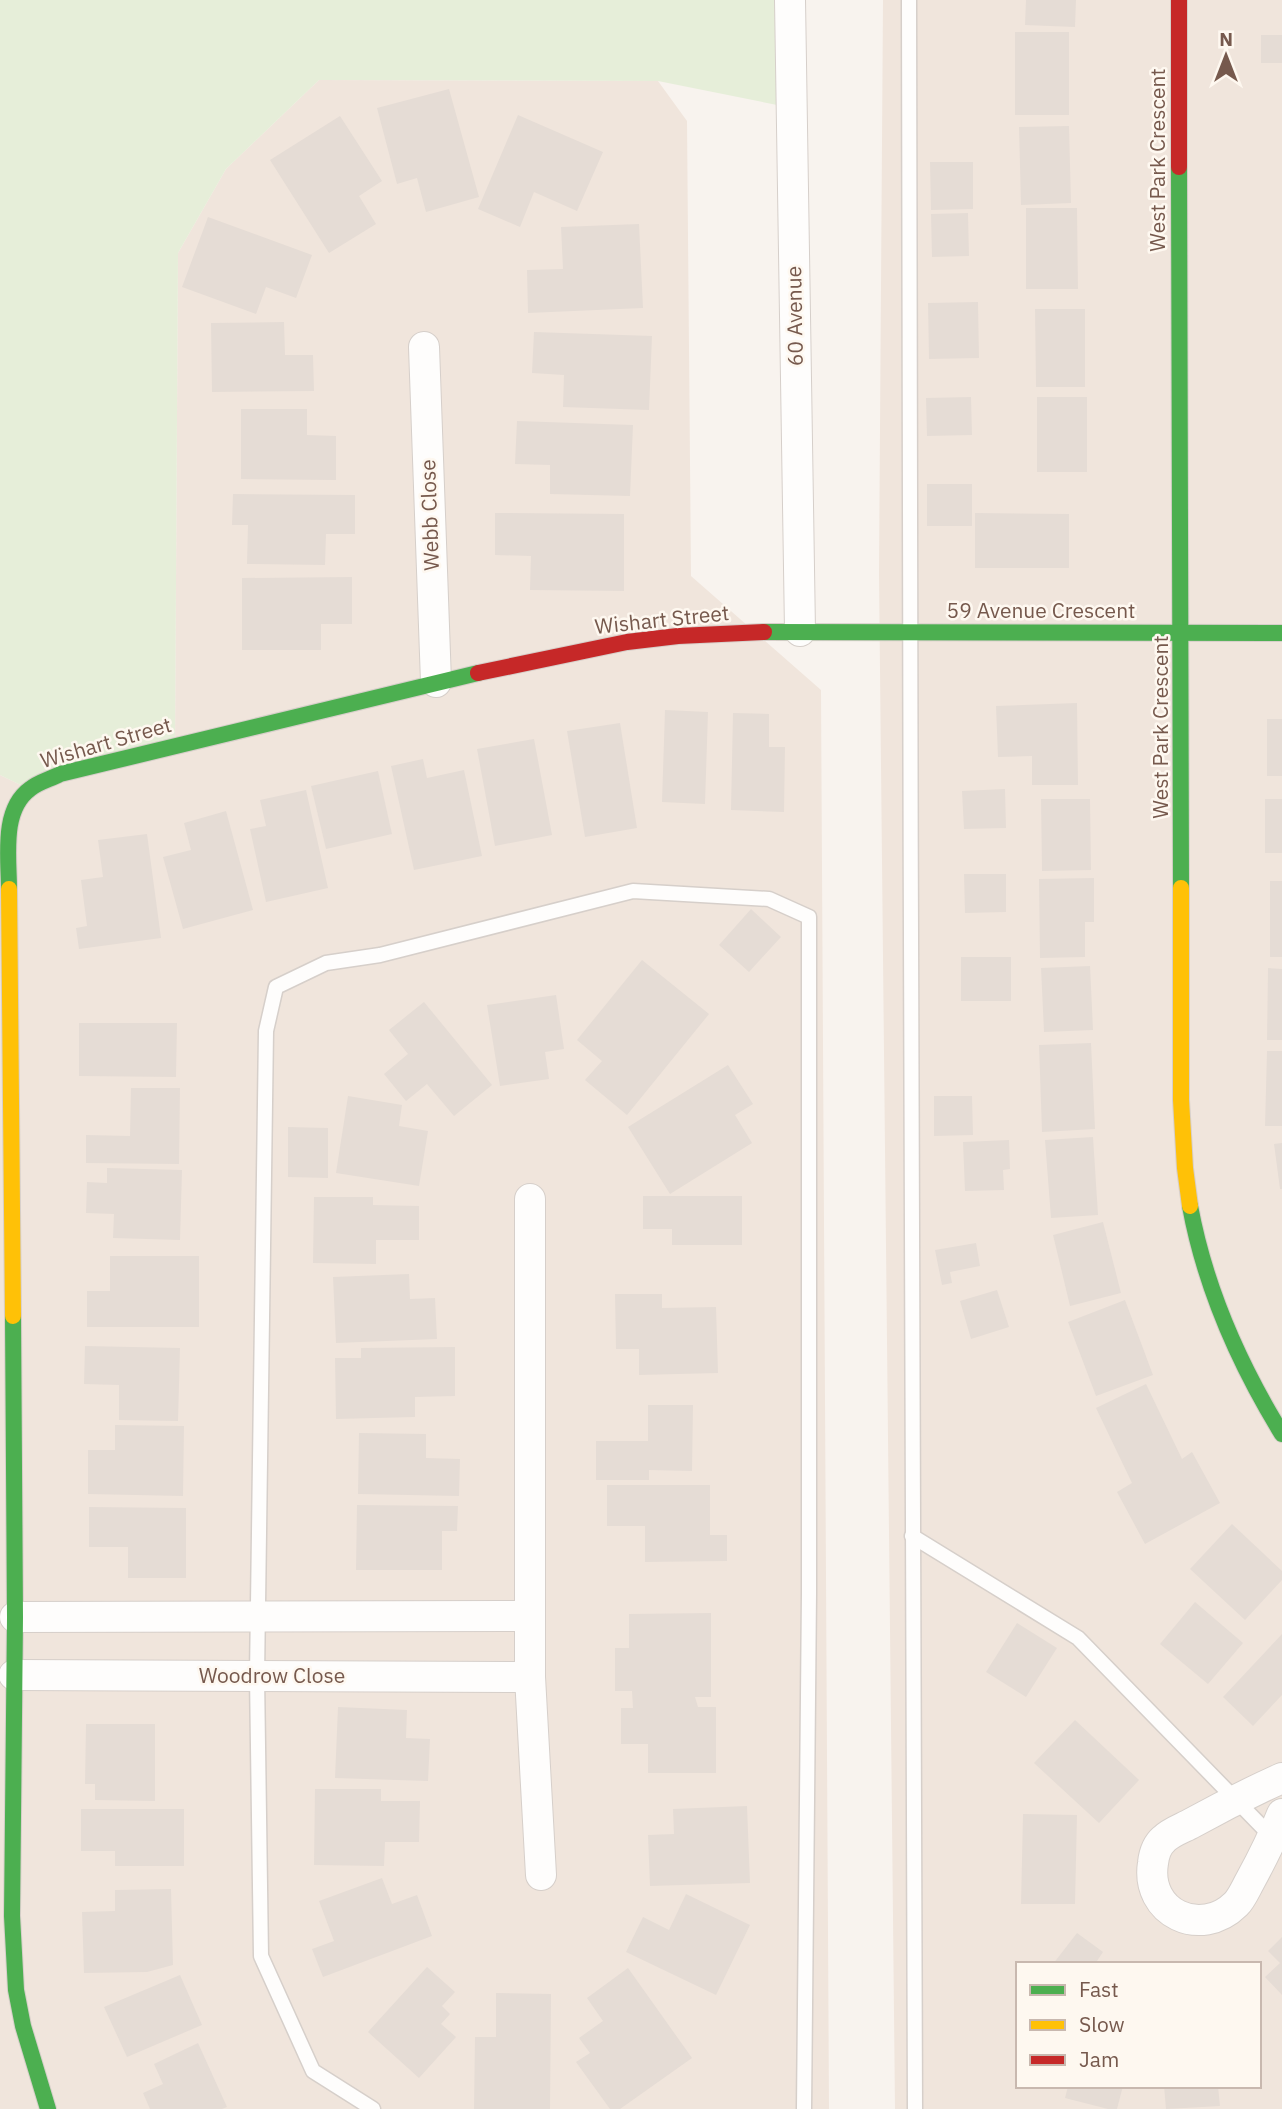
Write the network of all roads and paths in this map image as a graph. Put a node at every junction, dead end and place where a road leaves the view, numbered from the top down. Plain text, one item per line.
1 (790, 0) edge
2 (909, 0) edge
3 (1180, 0) edge
4 (424, 347) dead end
5 (800, 631) junction
6 (911, 631) junction
7 (1182, 633) junction
8 (1282, 633) edge
9 (436, 682) junction
10 (5, 1126) edge
11 (530, 1199) dead end
12 (1282, 1434) edge
13 (912, 1536) junction
14 (530, 1616) junction
15 (15, 1617) junction
16 (258, 1617) junction
17 (14, 1675) junction
18 (257, 1676) junction
19 (530, 1677) junction
20 (1282, 1778) edge
21 (1234, 1800) junction
22 (1279, 1833) edge
23 (541, 1875) dead end
24 (48, 2109) edge
25 (373, 2109) edge
26 (803, 2109) edge
27 (915, 2109) edge

1 - 5 street, 60 Avenue
2 - 6 lane
3 - 7 street, West Park Crescent
4 - 9 street, Webb Close
5 - 6 street, 59 Avenue Crescent
5 - 9 street, Wishart Street
6 - 7 street, 59 Avenue Crescent
6 - 13 lane
7 - 8 street, 59 Avenue Crescent
7 - 12 street, West Park Crescent
9 - 10 street, Wishart Street
10 - 15 street, Wishart Street
11 - 14 street
13 - 21 lane
13 - 27 lane
14 - 16 street
14 - 19 street
15 - 16 street
15 - 17 street, Wishart Street
16 - 18 lane
16 - 26 lane
17 - 18 street, Woodrow Close
17 - 24 street, Wishart Street
18 - 19 street, Woodrow Close
18 - 25 lane
19 - 23 street
20 - 21 street
21 - 22 lane
21 - 22 street

